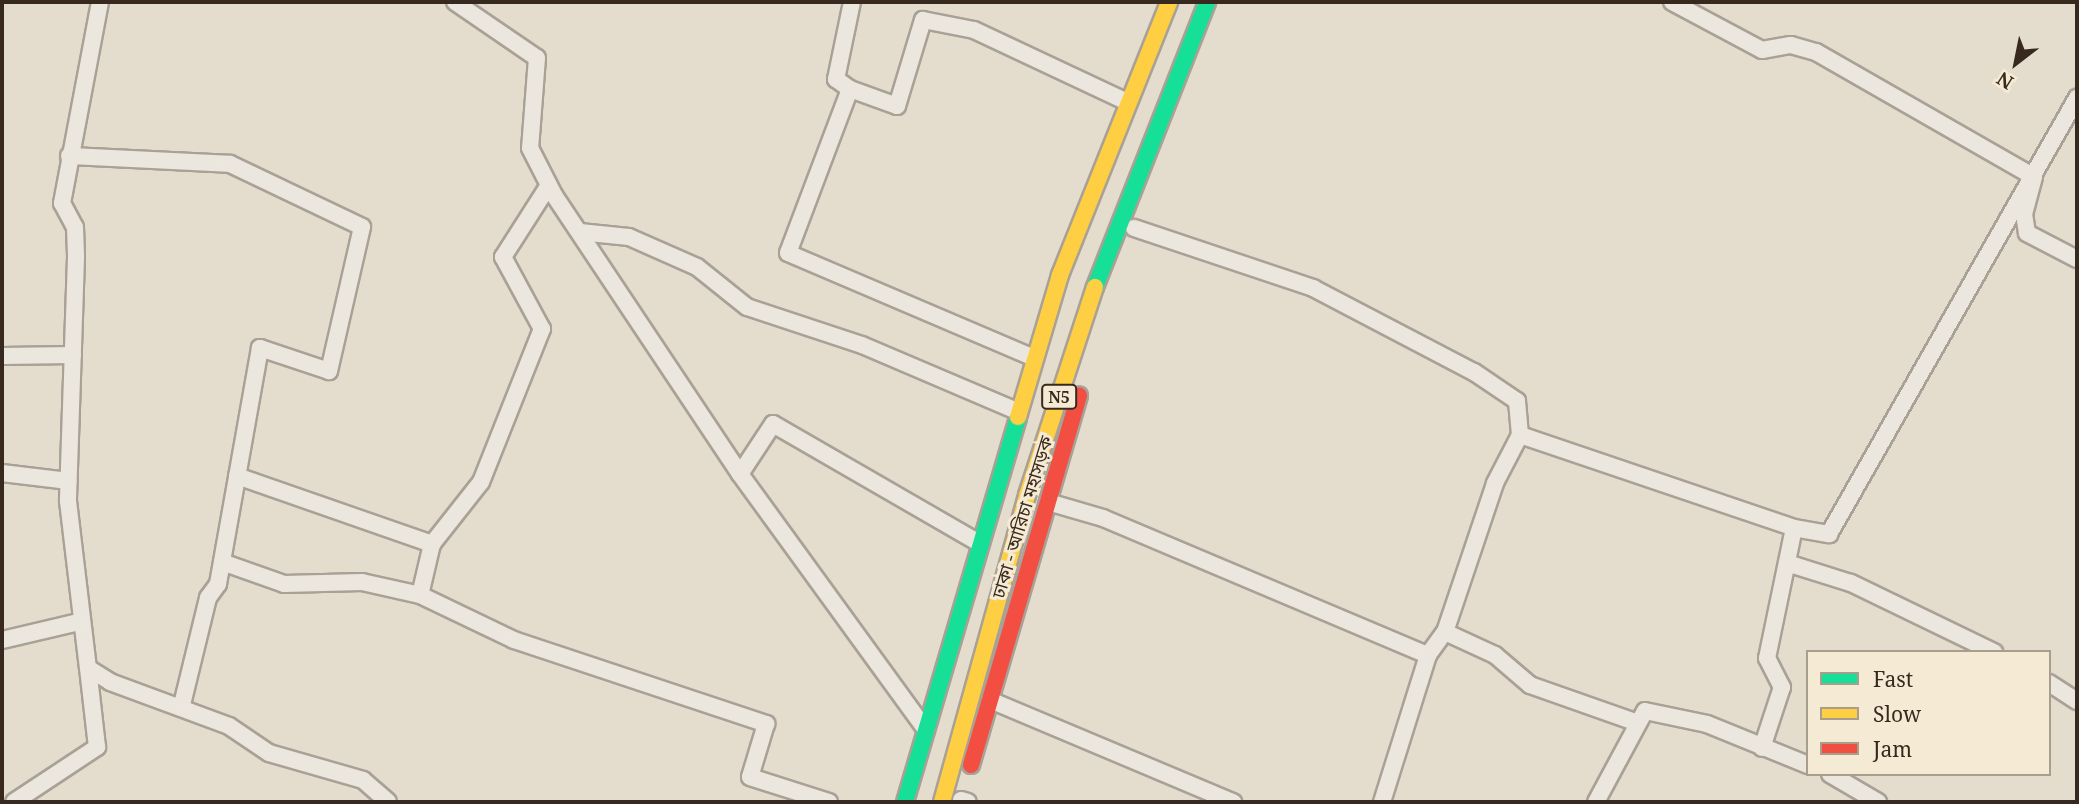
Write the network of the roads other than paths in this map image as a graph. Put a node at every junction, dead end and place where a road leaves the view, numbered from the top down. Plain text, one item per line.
1 (100, 2) edge
2 (455, 2) edge
3 (852, 2) edge
4 (1169, 2) edge
5 (1188, 2) edge
6 (1208, 2) edge
7 (1225, 2) edge
8 (1672, 2) edge
9 (850, 89) junction
10 (2077, 98) edge
11 (1125, 101) junction
12 (69, 156) junction
13 (2034, 177) junction
14 (549, 185) junction
15 (1134, 228) junction
16 (580, 232) junction
17 (2077, 259) edge
18 (73, 355) junction
19 (2, 356) edge
20 (1034, 358) junction
21 (1017, 411) junction
22 (1520, 435) junction
23 (2, 473) edge
24 (740, 474) junction
25 (237, 476) junction
26 (69, 481) junction
27 (1048, 502) junction
28 (1794, 528) junction
29 (978, 543) junction
30 (432, 544) junction
31 (222, 562) junction
32 (1787, 563) junction
33 (420, 595) junction
34 (79, 622) junction
35 (1445, 632) junction
36 (2, 640) edge
37 (1990, 650) edge
38 (1428, 655) junction
39 (88, 668) junction
40 (2051, 684) edge
41 (990, 700) junction
42 (2077, 701) edge
43 (182, 705) junction
44 (1638, 723) junction
45 (926, 730) junction
46 (1762, 748) junction
47 (1806, 764) edge
48 (1833, 776) edge
49 (14, 802) edge
50 (388, 802) edge
51 (829, 802) edge
52 (905, 802) edge
53 (923, 802) edge
54 (942, 802) edge
55 (963, 802) edge
56 (1233, 802) edge
57 (1381, 802) edge
58 (1596, 802) edge
59 (1878, 802) edge

1 - 12 street
2 - 14 street
3 - 9 street
4 - 11 highway
5 - 53 highway, ঢাকা - আরিচা মহাসড়ক / N5
6 - 54 highway, ঢাকা - আরিচা মহাসড়ক / N5
7 - 15 highway
8 - 13 street
9 - 11 street
9 - 20 street
10 - 13 street
11 - 20 highway
12 - 18 street
12 - 25 street
13 - 17 street
13 - 28 street
14 - 16 street
14 - 30 street
15 - 22 street
15 - 27 highway
16 - 21 street
16 - 24 street
18 - 19 street
18 - 26 street
20 - 21 highway
21 - 29 highway
22 - 28 street
22 - 35 street
23 - 26 street
24 - 29 street
24 - 45 street
25 - 30 street
25 - 31 street
26 - 34 street
27 - 38 street
27 - 41 highway
28 - 32 street
29 - 45 highway
30 - 33 street
31 - 33 street
31 - 43 street
32 - 37 street
32 - 46 street
33 - 51 street
34 - 36 street
34 - 39 street
35 - 38 street
35 - 44 street
38 - 57 street
39 - 43 street
39 - 49 street
40 - 42 street
41 - 55 highway
41 - 56 street
43 - 50 street
44 - 46 street
44 - 58 street
45 - 52 highway
46 - 47 street
48 - 59 street

